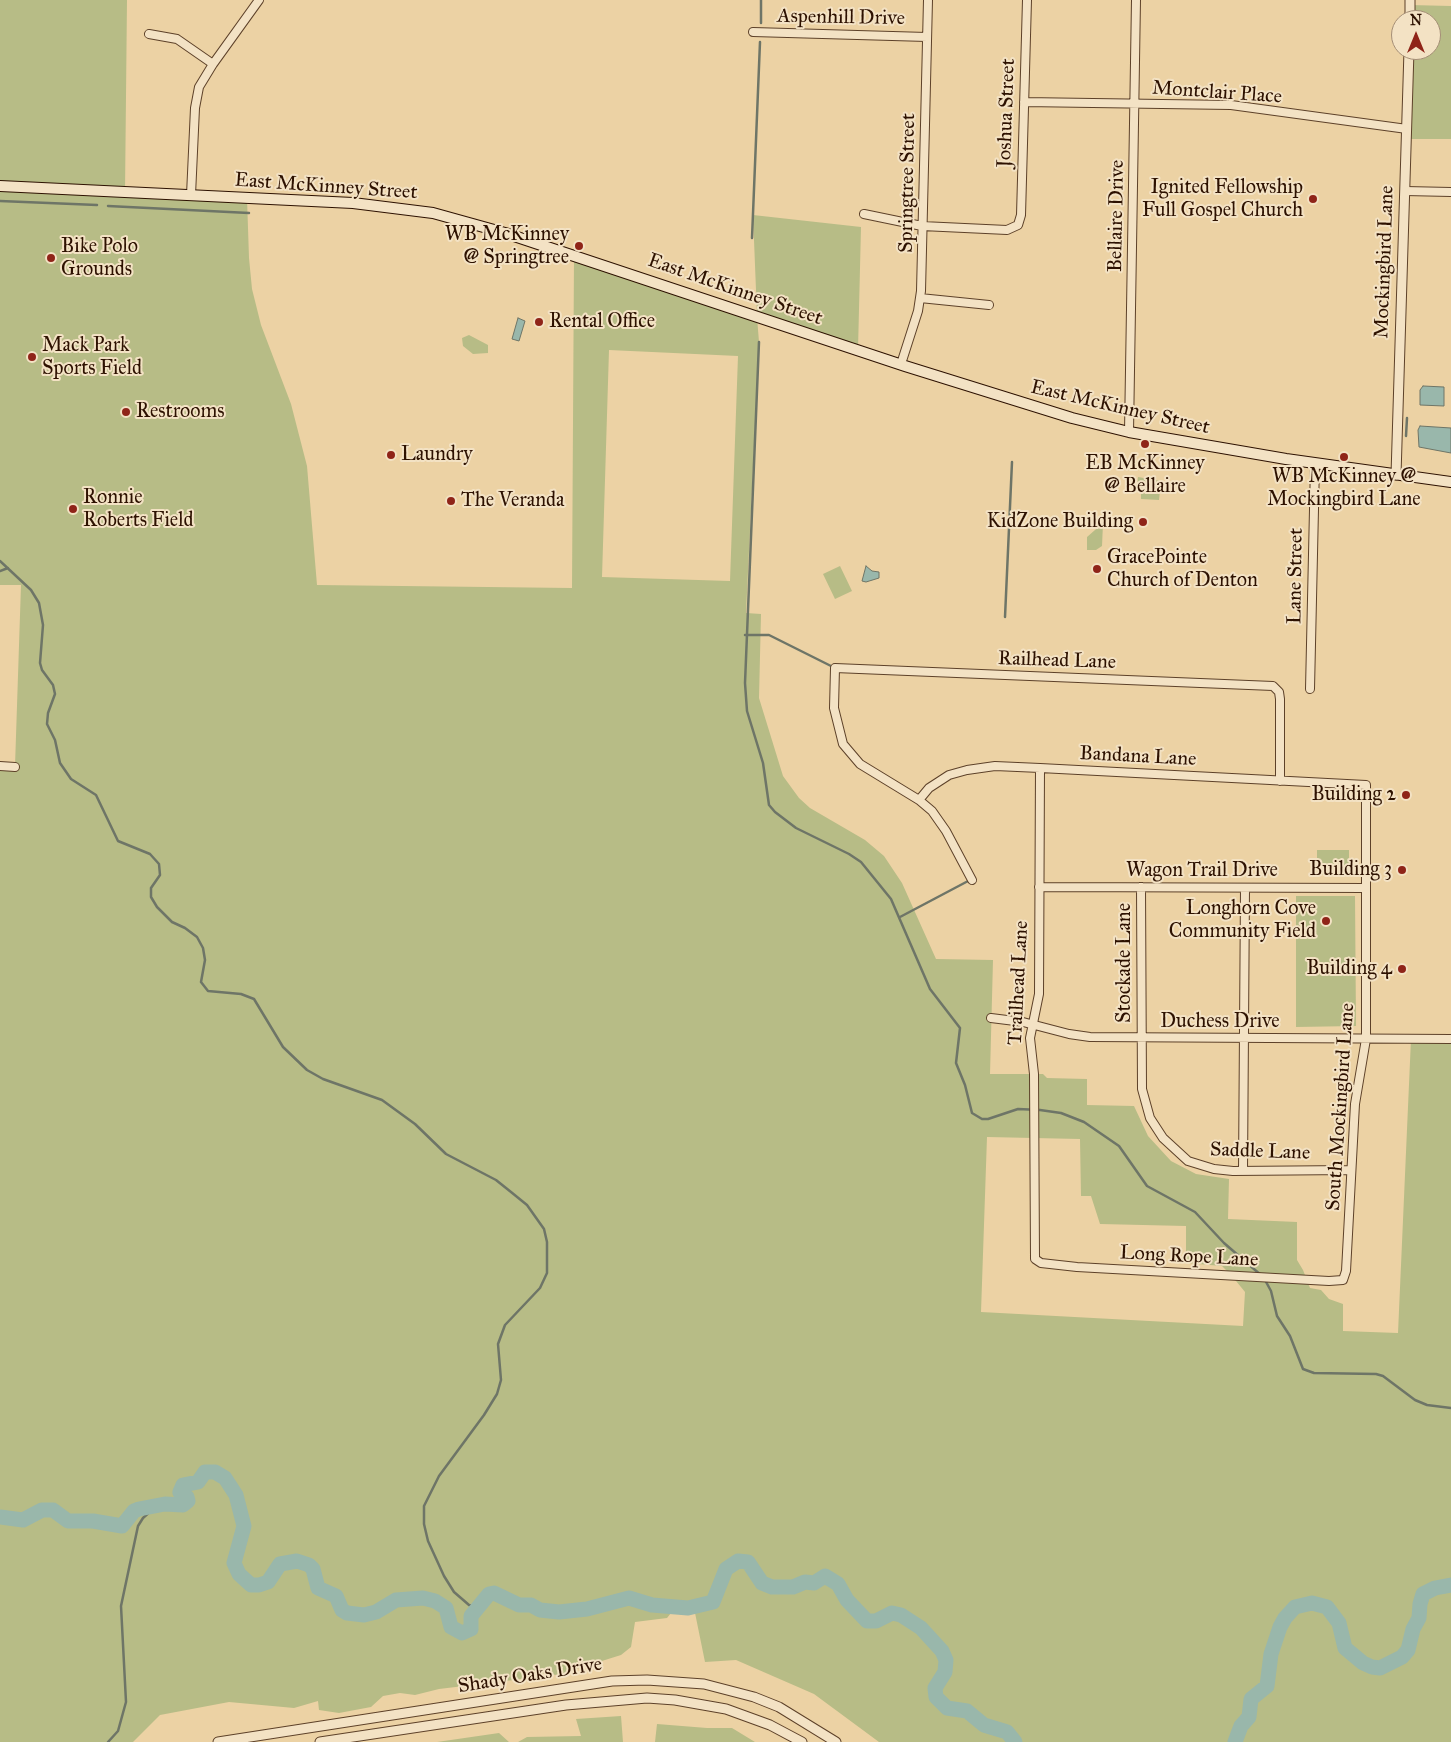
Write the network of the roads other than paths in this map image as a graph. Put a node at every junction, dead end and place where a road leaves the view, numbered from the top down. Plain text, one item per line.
1 (259, 0) edge
2 (928, 0) edge
3 (1026, 0) edge
4 (1136, 0) edge
5 (754, 32) dead end
6 (149, 34) dead end
7 (927, 37) junction
8 (1409, 60) edge
9 (213, 64) junction
10 (1024, 102) junction
11 (1135, 104) junction
12 (1407, 129) junction
13 (0, 186) edge
14 (1405, 191) junction
15 (1451, 192) edge
16 (191, 195) junction
17 (864, 214) dead end
18 (922, 226) junction
19 (920, 298) junction
20 (989, 305) dead end
21 (901, 364) junction
22 (1129, 432) junction
23 (1315, 464) junction
24 (1396, 475) junction
25 (1451, 482) edge
26 (1310, 689) dead end
27 (0, 766) edge
28 (16, 767) dead end
29 (1040, 768) junction
30 (1280, 781) junction
31 (1366, 785) joint
32 (919, 800) junction
33 (972, 880) dead end
34 (1039, 887) junction
35 (1141, 887) junction
36 (1245, 888) junction
37 (1366, 888) junction
38 (991, 1018) dead end
39 (1032, 1024) junction
40 (1142, 1038) junction
41 (1245, 1038) junction
42 (1366, 1039) junction
43 (1451, 1039) edge
44 (1351, 1170) junction
45 (1244, 1171) junction
46 (1035, 1259) joint
47 (1343, 1280) joint
48 (255, 1739) edge
49 (218, 1742) edge
50 (320, 1742) edge
51 (802, 1742) edge
52 (836, 1742) edge

1 - 9 street
2 - 7 street, Springtree Street
3 - 10 street, Joshua Street
4 - 11 street, Bellaire Drive
5 - 7 street, Aspenhill Drive
6 - 9 street
7 - 18 street, Springtree Street
8 - 12 street, Mockingbird Lane
9 - 16 street
10 - 11 street, Montclair Place
10 - 18 street, Joshua Street
11 - 12 street, Montclair Place
11 - 22 street, Bellaire Drive
12 - 14 street, Mockingbird Lane
13 - 16 main road, East McKinney Street
14 - 15 street
14 - 24 street, Mockingbird Lane
16 - 21 main road, East McKinney Street
17 - 18 street
18 - 19 street, Springtree Street
19 - 20 street
19 - 21 street, Springtree Street
21 - 22 main road, East McKinney Street
22 - 23 main road, East McKinney Street
23 - 24 main road, East McKinney Street
23 - 26 street, Lane Street
24 - 25 main road, East McKinney Street
27 - 28 street
29 - 30 street, Bandana Lane
29 - 32 street, Bandana Lane
29 - 34 street, Trailhead Lane
30 - 31 street, Bandana Lane
30 - 32 street, Railhead Lane
31 - 37 street, South Mockingbird Lane
32 - 33 street
34 - 35 street, Wagon Trail Drive
34 - 39 street, Trailhead Lane
35 - 36 street, Wagon Trail Drive
35 - 40 street, Stockade Lane
36 - 37 street, Wagon Trail Drive
36 - 41 street
37 - 42 street, South Mockingbird Lane
38 - 39 street, Duchess Drive
39 - 40 street, Duchess Drive
39 - 46 street, Trailhead Lane
40 - 41 street, Duchess Drive
40 - 45 street, Saddle Lane
41 - 42 street, Duchess Drive
41 - 45 street
42 - 43 street, Duchess Drive
42 - 44 street, South Mockingbird Lane
44 - 45 street, Saddle Lane
44 - 47 street, South Mockingbird Lane
46 - 47 street, Long Rope Lane
48 - 49 street, Shady Oaks Drive
48 - 52 street, Shady Oaks Drive
50 - 51 street, Shady Oaks Drive

